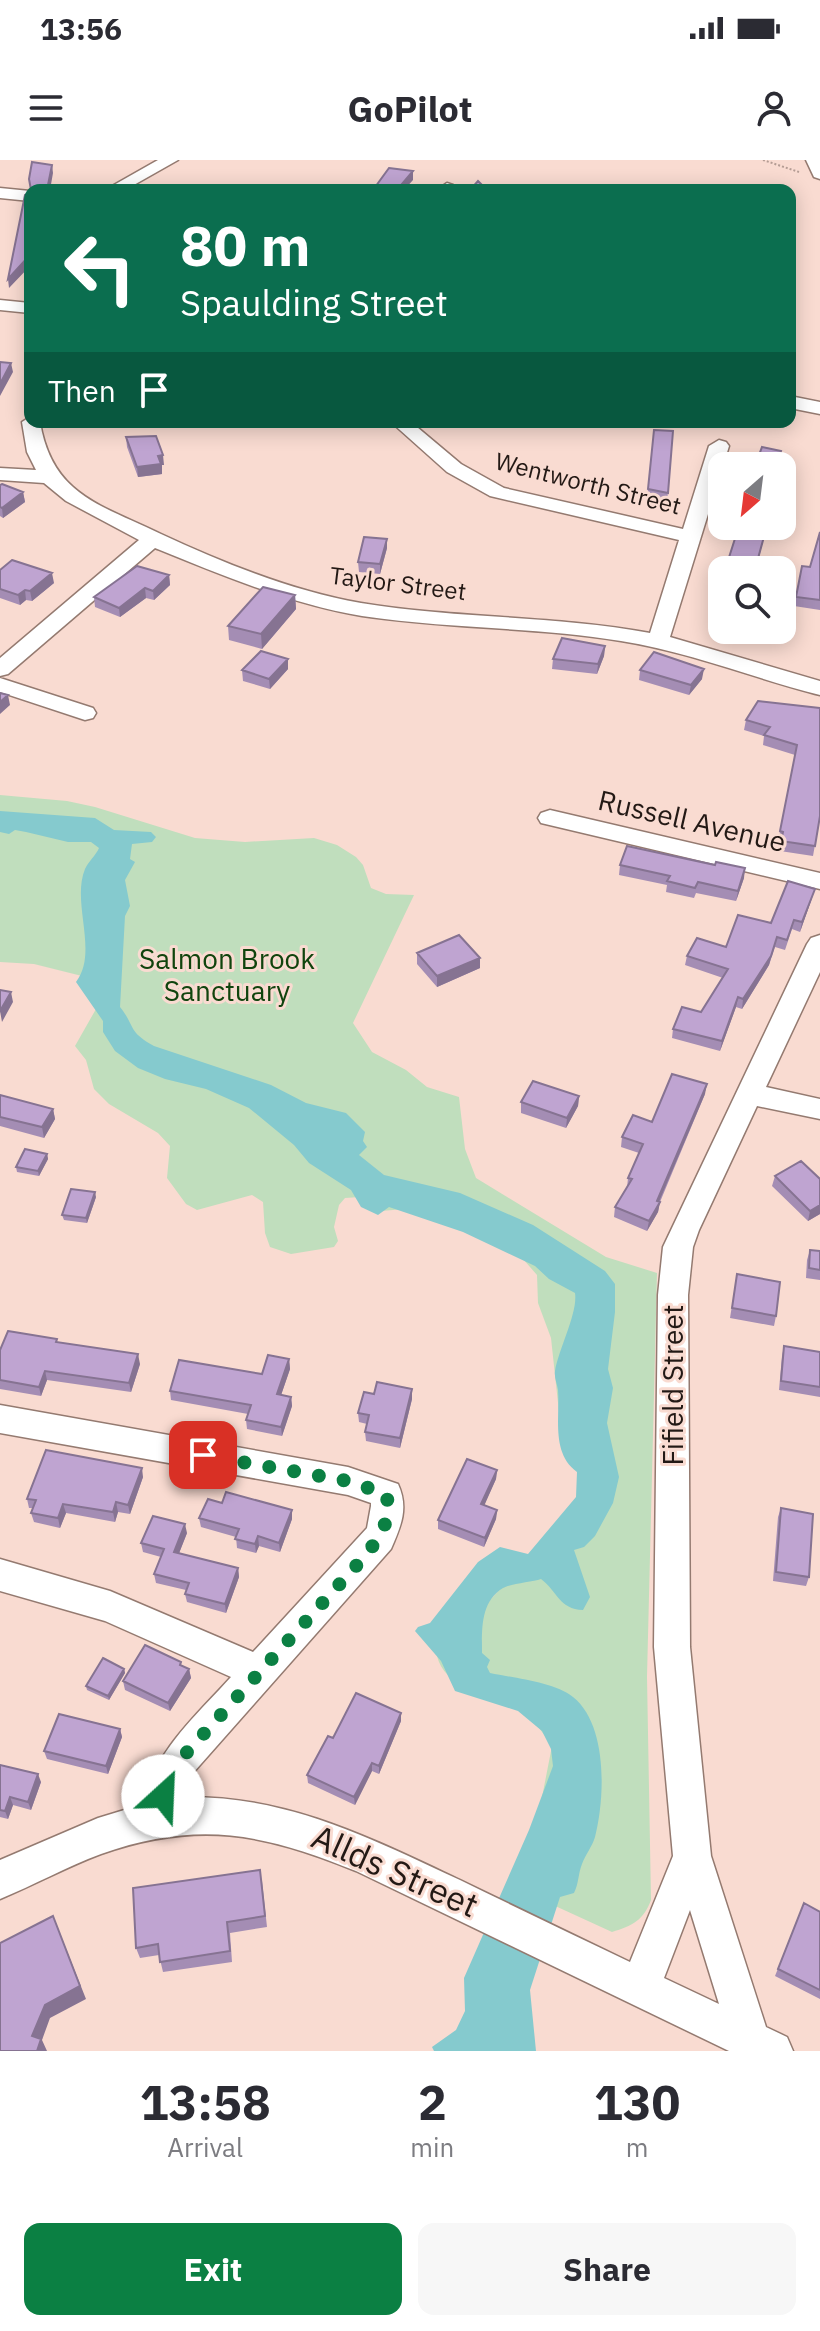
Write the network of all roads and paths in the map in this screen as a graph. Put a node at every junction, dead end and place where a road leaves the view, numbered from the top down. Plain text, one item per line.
1 (170, 160) edge
2 (763, 160) edge
3 (814, 160) edge
4 (801, 173) dead end
5 (820, 174) edge
6 (124, 184) edge
7 (0, 193) edge
8 (24, 195) edge
9 (0, 305) edge
10 (24, 307) edge
11 (796, 403) edge
12 (820, 408) edge
13 (32, 428) edge
14 (407, 428) edge
15 (719, 446) dead end
16 (0, 474) edge
17 (50, 477) junction
18 (688, 536) junction
19 (154, 538) junction
20 (658, 641) junction
21 (0, 669) edge
22 (0, 685) edge
23 (820, 688) edge
24 (85, 713) dead end
25 (550, 818) dead end
26 (820, 881) edge
27 (820, 944) edge
28 (748, 1094) junction
29 (820, 1109) edge
30 (0, 1419) edge
31 (0, 1575) edge
32 (259, 1672) junction
33 (160, 1816) junction
34 (692, 1856) junction
35 (0, 1880) edge
36 (624, 1977) junction
37 (762, 2045) edge

1 - 6 street
2 - 4 path
3 - 5 street
7 - 8 street
9 - 10 street
11 - 12 street
13 - 17 street, Taylor Street
14 - 18 street, Wentworth Street
15 - 18 street
16 - 17 street
17 - 19 street, Taylor Street
18 - 20 street
19 - 20 street, Taylor Street
19 - 21 street
20 - 23 street, Taylor Street
22 - 24 street
25 - 26 street, Russell Avenue
27 - 28 street, Fifield Street
28 - 29 street
28 - 34 street, Fifield Street
30 - 32 street
31 - 32 street
32 - 33 street
33 - 35 street, Allds Street
33 - 36 street, Allds Street
34 - 36 street, Fifield Street
34 - 37 street, Fifield Street
36 - 37 street, Allds Street

